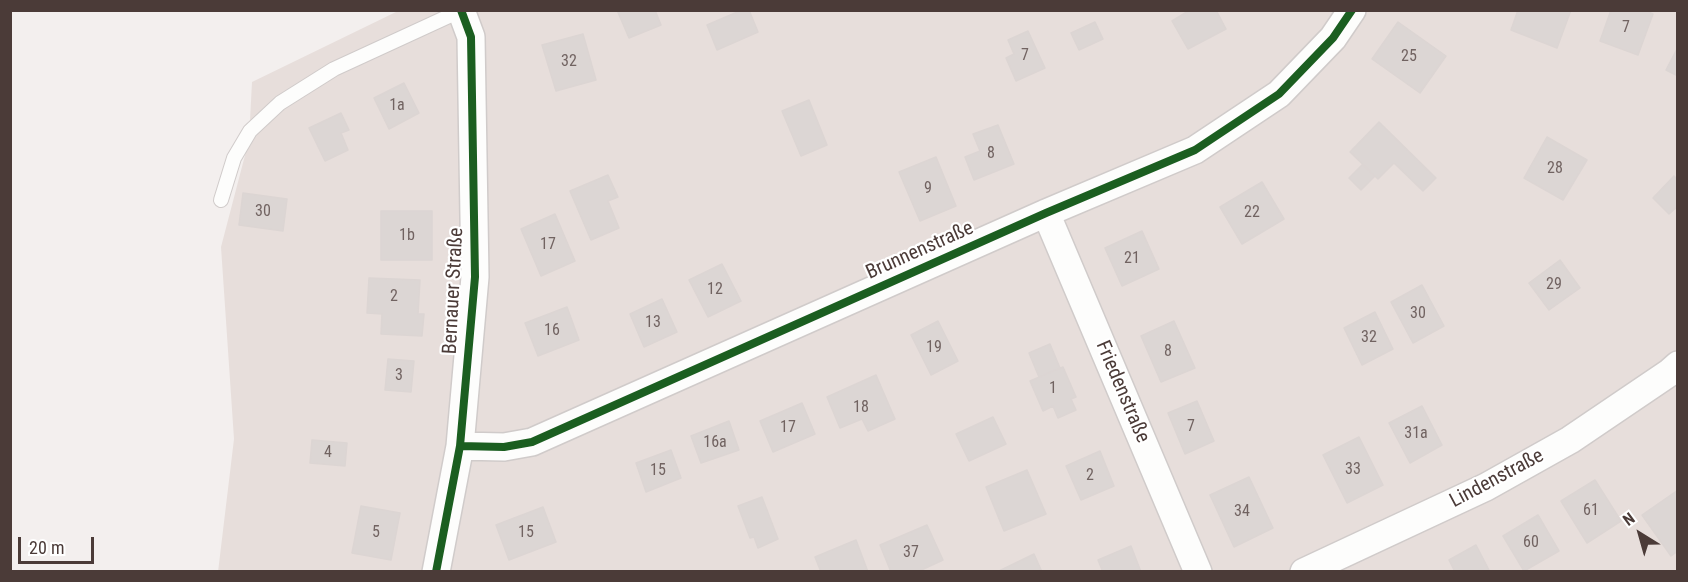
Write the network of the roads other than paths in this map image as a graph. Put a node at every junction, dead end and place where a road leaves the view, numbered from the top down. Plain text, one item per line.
1 (1352, 10) edge
2 (461, 11) edge
3 (221, 201) dead end
4 (1046, 213) junction
5 (1677, 365) edge
6 (460, 446) junction
7 (436, 572) edge
8 (1198, 572) edge
9 (1304, 572) edge

1 - 4 street, Brunnenstraße
2 - 3 lane
2 - 6 street, Bernauer Straße
4 - 6 street, Brunnenstraße
4 - 8 street, Friedenstraße
5 - 9 street, Lindenstraße
6 - 7 street, Bernauer Straße

